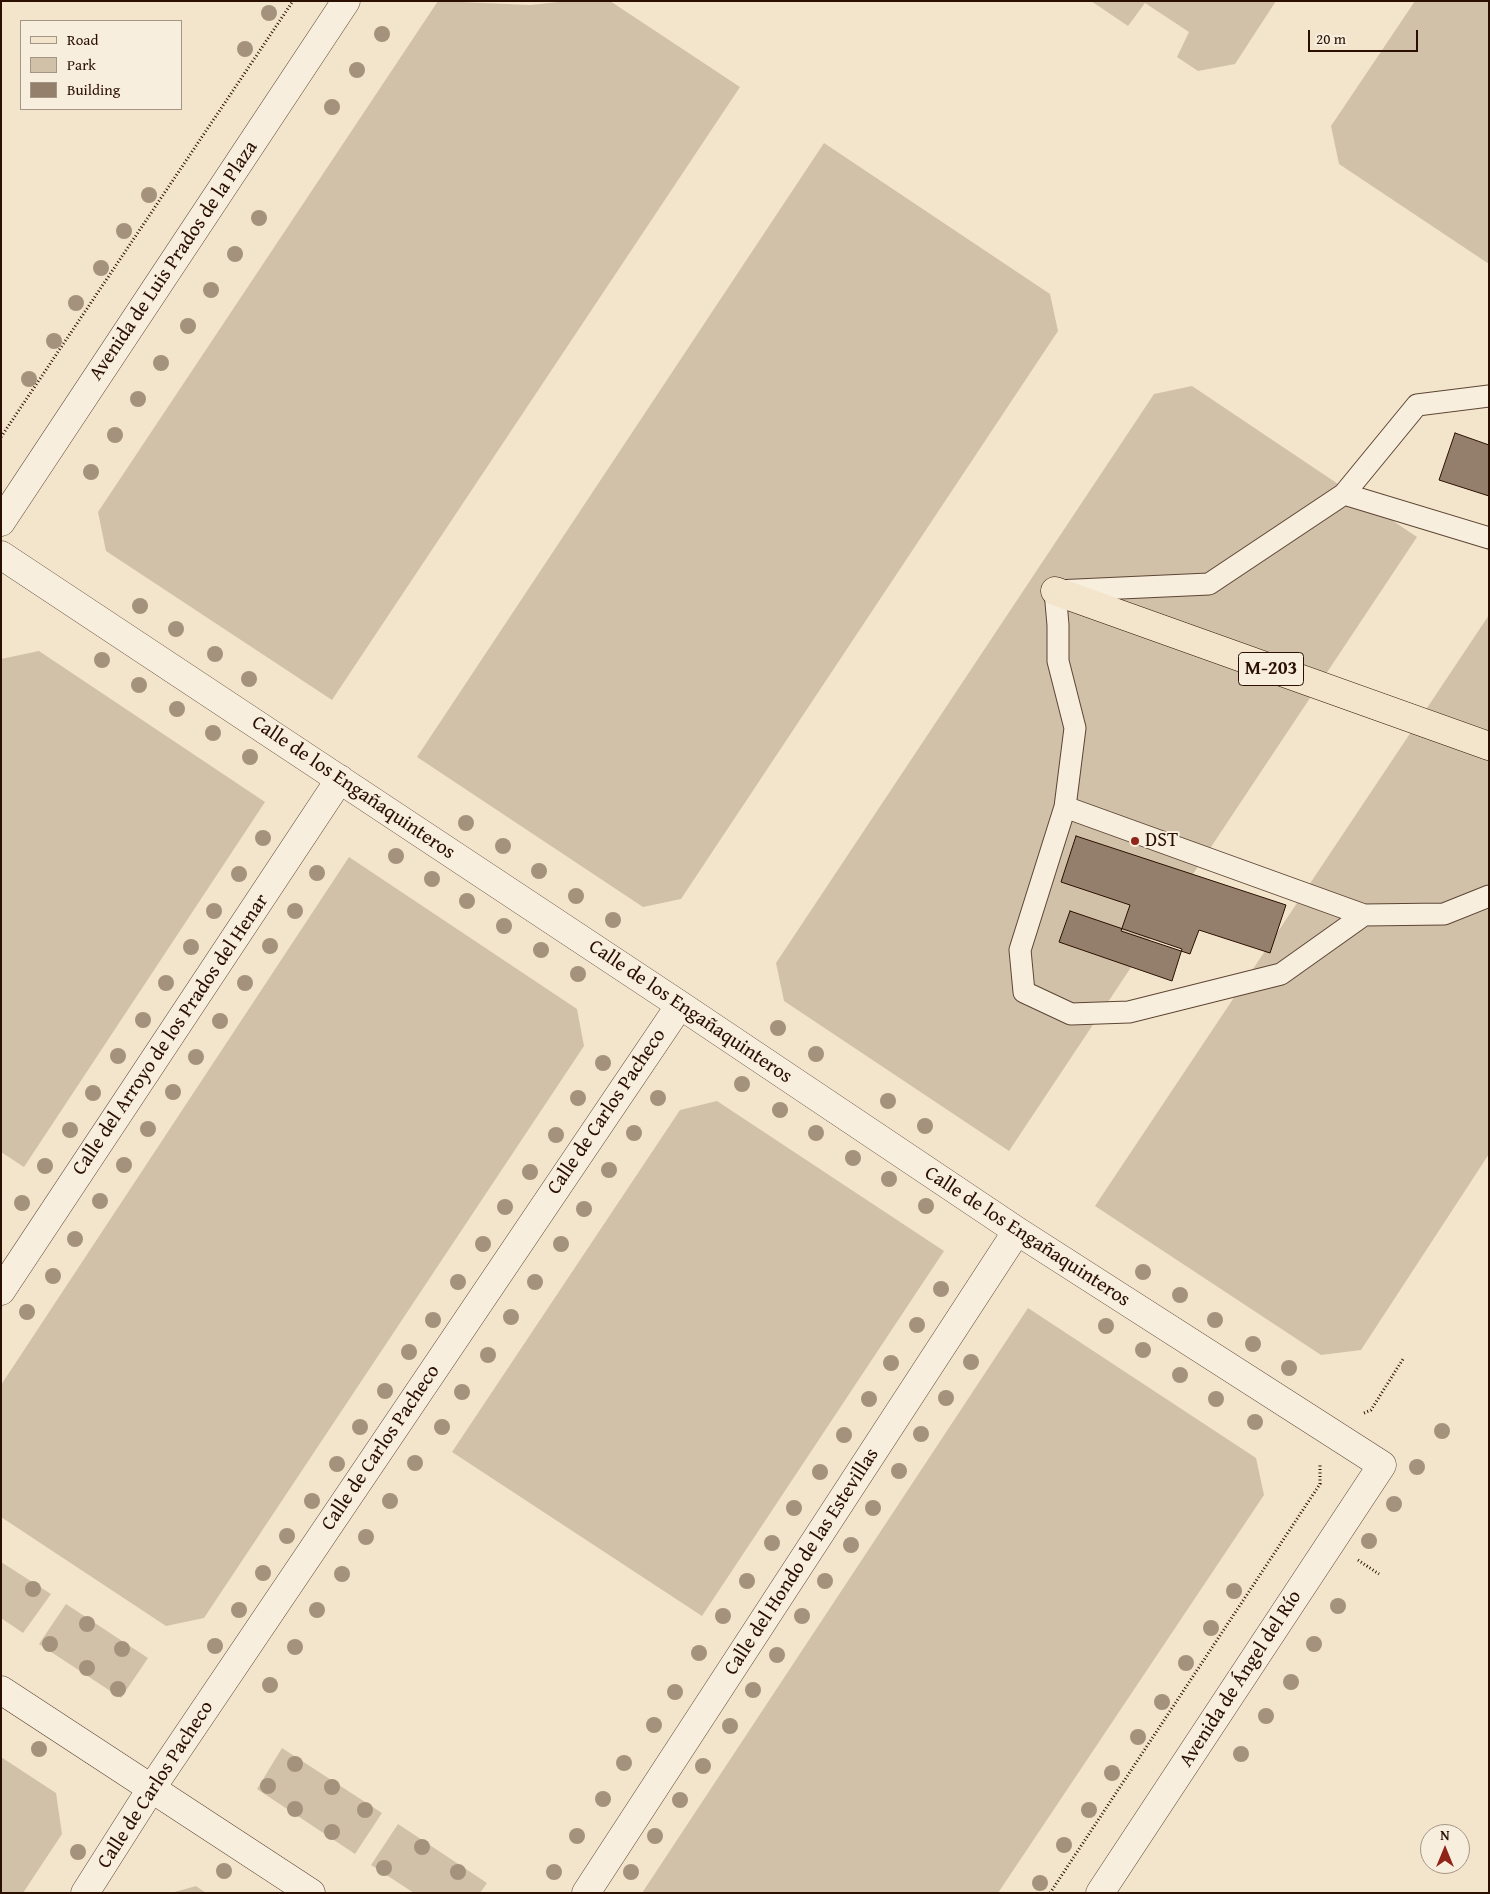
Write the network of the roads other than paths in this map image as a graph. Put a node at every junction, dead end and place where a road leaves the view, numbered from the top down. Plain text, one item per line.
1 (346, 1) edge
2 (1489, 396) edge
3 (1344, 494) junction
4 (1, 522) edge
5 (1489, 538) edge
6 (1, 555) edge
7 (1055, 591) junction
8 (1489, 746) edge
9 (340, 779) junction
10 (1065, 807) junction
11 (1489, 896) edge
12 (1364, 914) junction
13 (680, 1004) junction
14 (1017, 1231) junction
15 (1, 1291) edge
16 (1382, 1465) joint
17 (1, 1690) edge
18 (152, 1789) junction
19 (85, 1893) edge
20 (311, 1893) edge
21 (586, 1893) edge
22 (1100, 1893) edge

1 - 4 street, Avenida de Luis Prados de la Plaza
2 - 3 lane
3 - 5 lane
3 - 7 lane
6 - 9 street, Calle de los Engañaquinteros
7 - 8 main road, M-203
7 - 10 lane
9 - 13 street, Calle de los Engañaquinteros
9 - 15 street, Calle del Arroyo de los Prados del Henar
10 - 12 lane
10 - 12 lane
11 - 12 lane
13 - 14 street, Calle de los Engañaquinteros
13 - 18 street, Calle de Carlos Pacheco
14 - 16 street, Calle de los Engañaquinteros
14 - 21 street, Calle del Hondo de las Estevillas
16 - 22 street, Avenida de Ángel del Río
17 - 18 street
18 - 19 street, Calle de Carlos Pacheco
18 - 20 street

